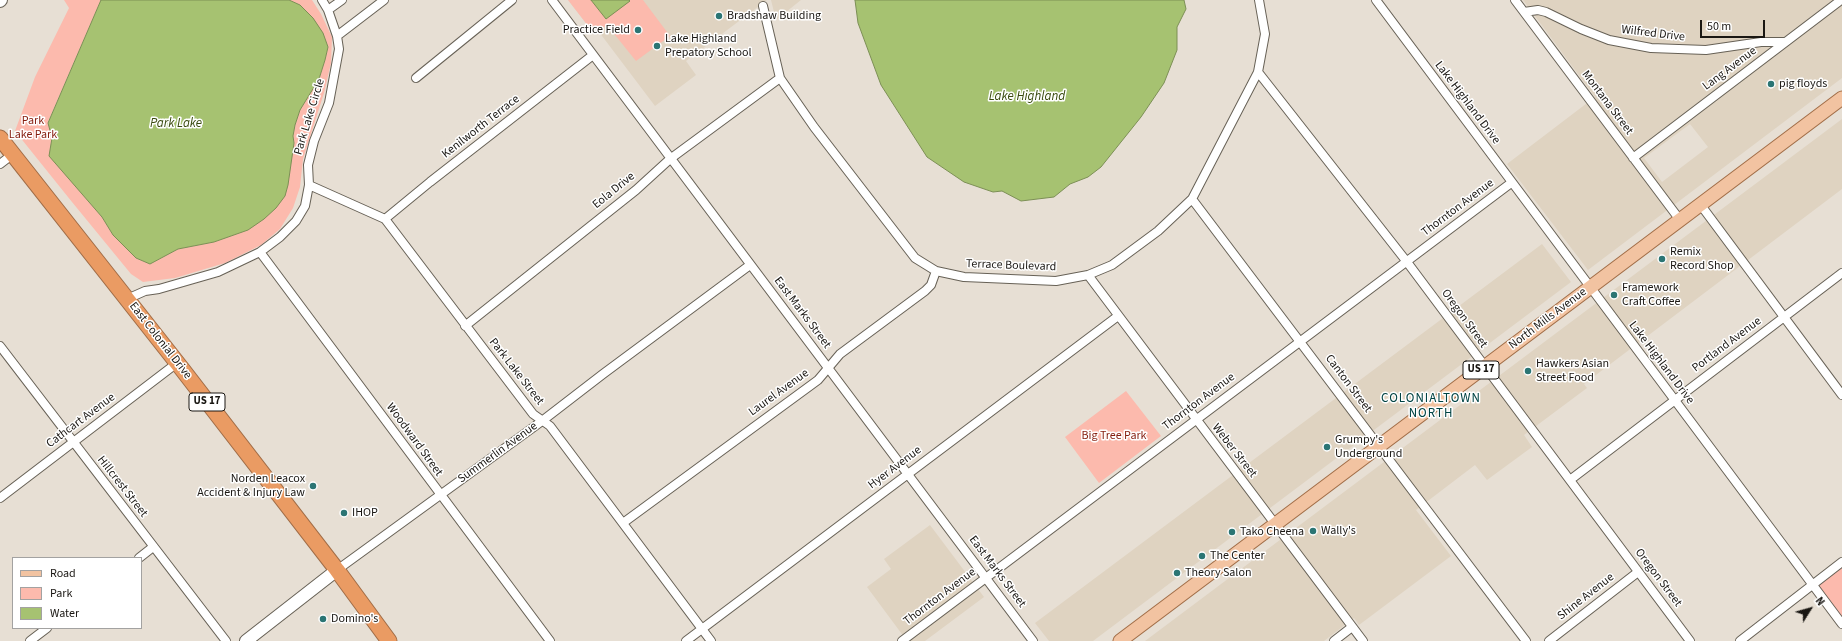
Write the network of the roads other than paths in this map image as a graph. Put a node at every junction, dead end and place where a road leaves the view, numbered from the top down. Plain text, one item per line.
1 (322, 0) edge
2 (342, 0) edge
3 (384, 0) edge
4 (512, 0) edge
5 (552, 0) edge
6 (1259, 0) edge
7 (1376, 0) edge
8 (1515, 0) edge
9 (1841, 0) edge
10 (763, 6) dead end
11 (328, 10) junction
12 (1524, 12) junction
13 (337, 36) junction
14 (1785, 42) junction
15 (593, 55) junction
16 (1258, 72) junction
17 (416, 78) dead end
18 (780, 78) junction
19 (1842, 98) edge
20 (0, 138) edge
21 (12, 154) junction
22 (1633, 158) junction
23 (670, 159) junction
24 (0, 164) edge
25 (1511, 183) junction
26 (309, 185) junction
27 (1192, 199) junction
28 (1700, 204) junction
29 (385, 219) junction
30 (1680, 220) junction
31 (260, 252) junction
32 (1407, 262) junction
33 (750, 265) junction
34 (936, 271) junction
35 (1842, 273) edge
36 (1088, 275) junction
37 (1590, 288) junction
38 (127, 298) junction
39 (1118, 316) junction
40 (1784, 318) junction
41 (465, 326) junction
42 (1300, 340) junction
43 (0, 346) edge
44 (177, 363) junction
45 (828, 368) junction
46 (1485, 368) junction
47 (1842, 394) edge
48 (1675, 400) junction
49 (1195, 420) junction
50 (542, 421) junction
51 (72, 442) junction
52 (1379, 446) junction
53 (907, 474) junction
54 (1570, 480) junction
55 (440, 495) junction
56 (0, 498) edge
57 (622, 523) junction
58 (1276, 525) junction
59 (153, 547) junction
60 (140, 557) edge
61 (1842, 562) edge
62 (337, 570) junction
63 (1638, 572) junction
64 (985, 578) junction
65 (1813, 585) junction
66 (1842, 624) edge
67 (1352, 627) junction
68 (46, 629) edge
69 (702, 629) junction
70 (30, 641) edge
71 (226, 641) edge
72 (246, 641) edge
73 (389, 641) edge
74 (550, 641) edge
75 (686, 641) edge
76 (711, 641) edge
77 (902, 641) edge
78 (1033, 641) edge
79 (1120, 641) edge
80 (1334, 641) edge
81 (1363, 641) edge
82 (1526, 641) edge
83 (1549, 641) edge
84 (1690, 641) edge
85 (1740, 641) edge

1 - 11 street, Park Lake Circle
2 - 11 street
3 - 13 street
4 - 17 street
5 - 15 street, East Marks Street
6 - 16 street, Terrace Boulevard
7 - 25 street, Lake Highland Drive
8 - 12 street, Montana Street
9 - 14 street, Lang Avenue
10 - 18 street, Terrace Boulevard
11 - 13 street, Park Lake Circle
12 - 14 street, Wilfred Drive
12 - 22 street, Montana Street
13 - 26 street, Park Lake Circle
14 - 22 street, Lang Avenue
15 - 23 street, East Marks Street
15 - 29 street, Kenilworth Terrace
16 - 27 street, Terrace Boulevard
16 - 32 street, Oregon Street
18 - 23 street, Eola Drive
18 - 34 street, Terrace Boulevard
19 - 28 main road, North Mills Avenue / US 17
20 - 21 highway, East Colonial Drive / US 17
21 - 24 street
21 - 38 highway, East Colonial Drive / US 17
22 - 30 street, Montana Street
23 - 33 street, East Marks Street
23 - 41 street, Eola Drive
25 - 32 street, Thornton Avenue
25 - 37 street, Lake Highland Drive
26 - 29 street, Park Lake Street
26 - 31 street, Park Lake Circle
27 - 36 street, Terrace Boulevard
27 - 42 street, Canton Street
28 - 30 main road, North Mills Avenue / US 17
28 - 40 street
29 - 41 street, Park Lake Street
30 - 37 main road, North Mills Avenue / US 17
31 - 38 street, Park Lake Circle
31 - 55 street, Woodward Street
32 - 42 street, Thornton Avenue
32 - 46 street, Oregon Street
33 - 45 street, East Marks Street
33 - 50 street, Summerlin Avenue
34 - 36 street, Terrace Boulevard
34 - 45 street, Laurel Avenue
35 - 40 street, Portland Avenue
36 - 39 street, Weber Street
37 - 46 main road, North Mills Avenue / US 17
37 - 48 street, Lake Highland Drive
38 - 44 highway, East Colonial Drive / US 17
39 - 49 street, Weber Street
39 - 53 street, Hyer Avenue
40 - 47 street
40 - 48 street, Portland Avenue
41 - 50 street, Park Lake Street
42 - 49 street, Thornton Avenue
42 - 52 street, Canton Street
43 - 51 street, Hillcrest Street
44 - 51 street, Cathcart Avenue
44 - 62 highway, East Colonial Drive / US 17
45 - 53 street, East Marks Street
45 - 57 street, Laurel Avenue
46 - 52 main road, North Mills Avenue / US 17
46 - 54 street, Oregon Street
48 - 54 street, Portland Avenue
48 - 65 street, Lake Highland Drive
49 - 58 street, Weber Street
49 - 64 street, Thornton Avenue
50 - 55 street, Summerlin Avenue
50 - 57 street, Park Lake Street
51 - 56 street, Cathcart Avenue
51 - 59 street, Hillcrest Street
52 - 58 main road, North Mills Avenue / US 17
52 - 82 street, Canton Street
53 - 64 street, East Marks Street
53 - 69 street, Hyer Avenue
54 - 63 street, Oregon Street
55 - 62 street, Summerlin Avenue
55 - 74 street, Woodward Street
57 - 69 street, Park Lake Street
58 - 67 street, Weber Street
58 - 79 main road, North Mills Avenue / US 17
59 - 60 street
59 - 71 street, Hillcrest Street
61 - 65 street
62 - 72 street, Summerlin Avenue
62 - 73 highway, East Colonial Drive / US 17
63 - 83 street, Shine Avenue
63 - 84 street, Oregon Street
64 - 77 street, Thornton Avenue
64 - 78 street, East Marks Street
65 - 66 street, Lake Highland Drive
65 - 85 street
67 - 80 street
67 - 81 street, Weber Street
68 - 70 street
69 - 75 street, Hyer Avenue
69 - 76 street, Park Lake Street

